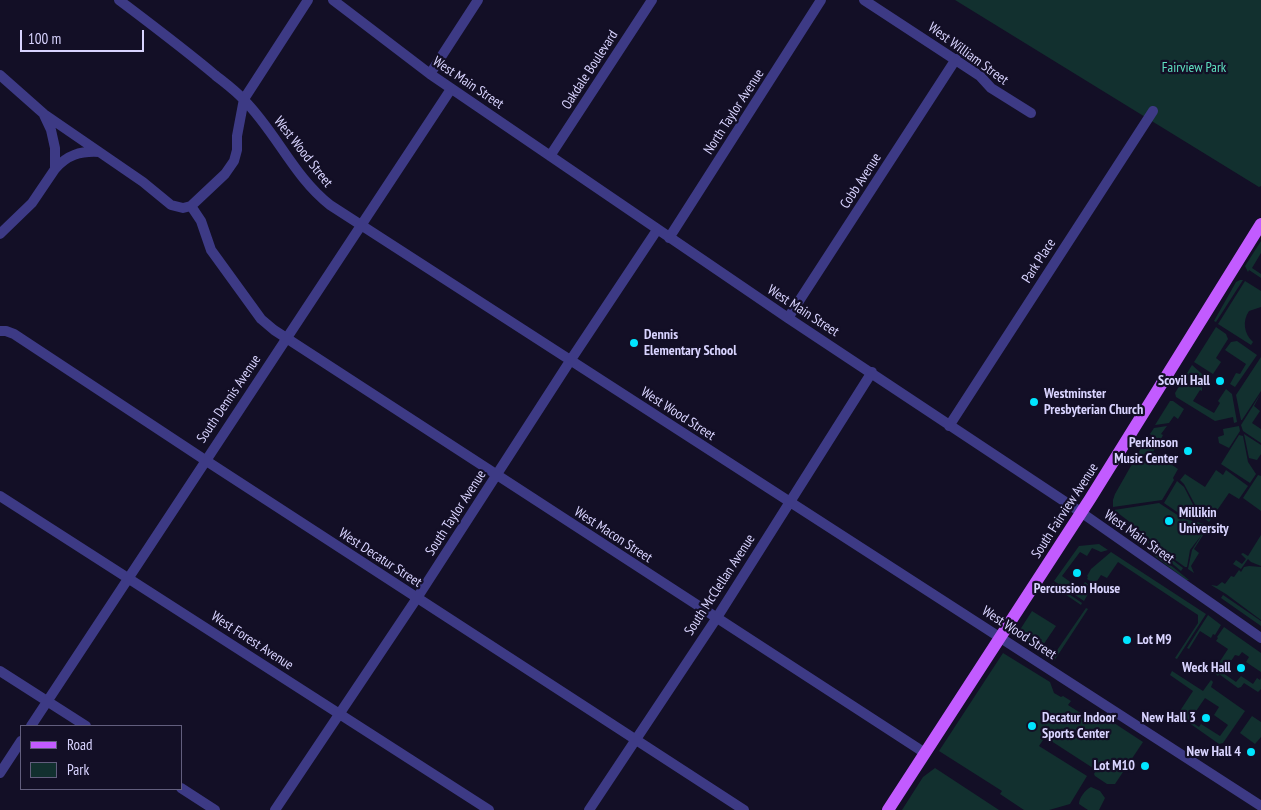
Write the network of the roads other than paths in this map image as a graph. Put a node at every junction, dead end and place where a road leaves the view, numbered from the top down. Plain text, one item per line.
1 (120, 0) edge
2 (308, 0) edge
3 (333, 0) edge
4 (478, 0) edge
5 (652, 0) edge
6 (821, 0) edge
7 (864, 0) edge
8 (956, 59) junction
9 (0, 74) edge
10 (430, 74) junction
11 (451, 89) junction
12 (244, 99) junction
13 (1153, 111) dead end
14 (1031, 113) dead end
15 (44, 114) junction
16 (100, 152) junction
17 (550, 156) junction
18 (55, 169) junction
19 (191, 206) junction
20 (1261, 224) edge
21 (361, 225) junction
22 (658, 230) junction
23 (0, 234) edge
24 (670, 238) junction
25 (788, 318) junction
26 (0, 331) edge
27 (286, 338) junction
28 (570, 361) junction
29 (872, 372) junction
30 (949, 426) junction
31 (205, 460) junction
32 (497, 475) junction
33 (0, 496) edge
34 (790, 502) junction
35 (1082, 513) junction
36 (129, 577) junction
37 (417, 598) junction
38 (716, 619) junction
39 (1000, 638) junction
40 (1261, 638) edge
41 (0, 671) edge
42 (48, 702) junction
43 (338, 713) junction
44 (32, 725) edge
45 (84, 725) edge
46 (635, 739) junction
47 (20, 743) edge
48 (925, 754) junction
49 (0, 773) edge
50 (182, 789) edge
51 (1261, 806) edge
52 (215, 810) edge
53 (276, 810) edge
54 (489, 810) edge
55 (589, 810) edge
56 (744, 810) edge
57 (888, 810) edge

1 - 12 street, West Wood Street
2 - 12 street
3 - 10 street, West Main Street
4 - 10 street
5 - 17 street, Oakdale Boulevard
6 - 24 street, North Taylor Avenue
7 - 8 street, West William Street
8 - 14 street, West William Street
8 - 25 street, Cobb Avenue
9 - 15 street
10 - 11 street, West Main Street
11 - 17 street, West Main Street
11 - 21 street, South Dennis Avenue
12 - 19 street
12 - 21 street, West Wood Street
13 - 30 street, Park Place
15 - 16 street
15 - 18 street
16 - 18 street
16 - 19 street
17 - 22 street, West Main Street
18 - 23 street
19 - 27 street, West Macon Street
20 - 35 main road, South Fairview Avenue
21 - 27 street, South Dennis Avenue
21 - 28 street, West Wood Street
22 - 24 street, West Main Street
22 - 28 street, South Taylor Avenue
24 - 25 street, West Main Street
25 - 29 street, West Main Street
26 - 31 street, West Decatur Street
27 - 31 street, South Dennis Avenue
27 - 32 street, West Macon Street
28 - 32 street, South Taylor Avenue
28 - 34 street, West Wood Street
29 - 30 street, West Main Street
29 - 34 street, South McClellan Avenue
30 - 35 street, West Main Street
31 - 36 street, South Dennis Avenue
31 - 37 street, West Decatur Street
32 - 37 street, South Taylor Avenue
32 - 38 street, West Macon Street
33 - 36 street, West Forest Avenue
34 - 38 street, South McClellan Avenue
34 - 39 street, West Wood Street
35 - 39 main road, South Fairview Avenue
35 - 40 street, West Main Street
36 - 42 street, South Dennis Avenue
36 - 43 street, West Forest Avenue
37 - 43 street, South Taylor Avenue
37 - 46 street, West Decatur Street
38 - 46 street, South McClellan Avenue
38 - 48 street, West Macon Street
39 - 48 main road, South Fairview Avenue
39 - 51 street, West Wood Street
41 - 42 street
42 - 44 street, South Dennis Avenue
42 - 45 street
43 - 53 street, South Taylor Avenue
43 - 54 street, West Forest Avenue
46 - 55 street, South McClellan Avenue
46 - 56 street, West Decatur Street
47 - 49 street
48 - 57 main road, South Fairview Avenue
50 - 52 street

